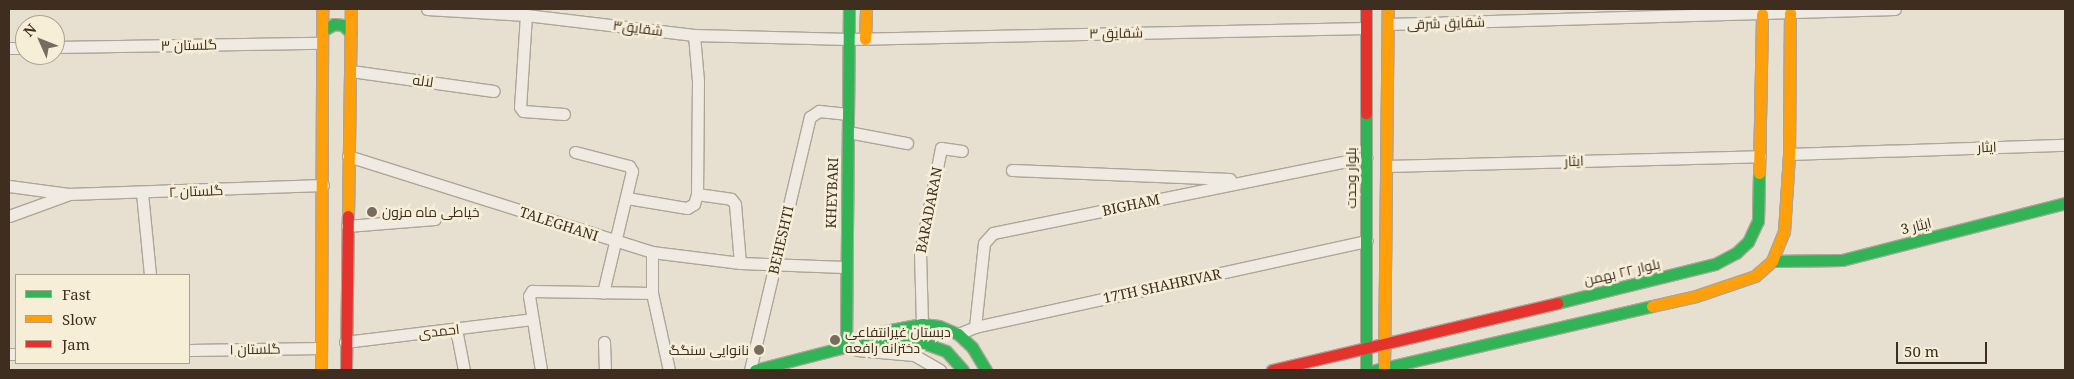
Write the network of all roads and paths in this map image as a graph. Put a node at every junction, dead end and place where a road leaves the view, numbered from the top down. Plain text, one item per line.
1 (324, 9) edge
2 (351, 9) edge
3 (427, 9) edge
4 (849, 9) edge
5 (866, 9) edge
6 (1366, 9) edge
7 (1388, 9) edge
8 (1894, 9) edge
9 (1790, 13) junction
10 (1762, 14) junction
11 (526, 16) junction
12 (1388, 24) junction
13 (1366, 28) junction
14 (322, 31) junction
15 (351, 33) junction
16 (694, 35) junction
17 (849, 39) junction
18 (865, 39) junction
19 (322, 43) junction
20 (65, 48) edge
21 (351, 71) junction
22 (494, 91) dead end
23 (564, 114) dead end
24 (848, 114) junction
25 (848, 132) junction
26 (907, 143) dead end
27 (2065, 145) edge
28 (962, 151) dead end
29 (575, 152) dead end
30 (1789, 154) junction
31 (348, 156) junction
32 (1760, 156) junction
33 (1366, 157) junction
34 (1387, 166) junction
35 (1012, 170) dead end
36 (1249, 180) junction
37 (323, 185) junction
38 (9, 186) edge
39 (142, 193) junction
40 (68, 194) junction
41 (697, 194) junction
42 (626, 198) junction
43 (2065, 203) edge
44 (9, 216) edge
45 (435, 218) dead end
46 (347, 226) junction
47 (1367, 241) junction
48 (617, 242) junction
49 (652, 252) junction
50 (1772, 260) junction
51 (740, 263) junction
52 (775, 265) junction
53 (844, 267) junction
54 (150, 274) edge
55 (603, 293) junction
56 (652, 293) junction
57 (1384, 309) junction
58 (1366, 311) junction
59 (532, 319) junction
60 (922, 324) junction
61 (975, 327) junction
62 (456, 329) junction
63 (958, 334) junction
64 (344, 342) junction
65 (604, 342) dead end
66 (1384, 342) junction
67 (1366, 346) junction
68 (846, 347) junction
69 (321, 348) junction
70 (190, 350) edge
71 (1380, 369) edge
72 (321, 370) edge
73 (346, 370) edge
74 (464, 370) edge
75 (541, 370) edge
76 (605, 370) edge
77 (669, 370) edge
78 (750, 370) edge
79 (755, 370) edge
80 (940, 370) edge
81 (963, 370) edge
82 (986, 370) edge
83 (1272, 370) edge
84 (1366, 370) edge

1 - 2 street
1 - 14 street
2 - 15 street
3 - 11 street, شقایق۳
4 - 17 street, KHEYBARI
5 - 18 street
6 - 13 street, بلوار وحدت
7 - 12 street
8 - 9 street, شقایق شرقی
9 - 10 street, شقایق شرقی
9 - 30 street
10 - 12 street, شقایق شرقی
10 - 32 street, بلوار ۲۲ بهمن
11 - 16 street, شقایق۳
11 - 23 street
12 - 34 street
13 - 18 street, شقایق ۳
13 - 33 street, بلوار وحدت
14 - 15 street
14 - 19 street
15 - 21 street
16 - 17 street, شقایق۳
16 - 41 street
17 - 18 street, شقایق ۳
17 - 24 street, KHEYBARI
19 - 20 street, گلستان ۳
19 - 37 street
21 - 22 street, لاله
21 - 31 street
24 - 25 street, KHEYBARI
24 - 52 street, BEHESHTI
25 - 26 street
25 - 53 street, KHEYBARI
27 - 30 street, ایثار
28 - 60 street, BARADARAN
29 - 42 street
30 - 50 street
31 - 46 street
31 - 48 street, TALEGHANI
32 - 34 street, ایثار
32 - 66 street, بلوار ۲۲ بهمن
33 - 36 street, BIGHAM
33 - 47 street, بلوار وحدت
34 - 57 street
35 - 36 street
36 - 61 street, BIGHAM
37 - 39 street, گلستان ۲
37 - 69 street
38 - 40 street, گلستان ۲
39 - 40 street, گلستان ۲
39 - 54 street
40 - 44 street, گلستان ۲
41 - 42 street
41 - 51 street
42 - 48 street
43 - 50 street, ایثار 3
45 - 46 street
46 - 64 street
47 - 58 street, بلوار وحدت
47 - 61 street, 17TH SHAHRIVAR
48 - 49 street, TALEGHANI
48 - 55 street
49 - 51 street, TALEGHANI
49 - 56 street
50 - 71 street
51 - 52 street, TALEGHANI
52 - 53 street, TALEGHANI
52 - 78 street, BEHESHTI
53 - 68 street, KHEYBARI
55 - 56 street
55 - 59 street
56 - 77 street
57 - 58 street
57 - 66 street
58 - 67 street, بلوار وحدت
59 - 62 street, احمدی
59 - 75 street
60 - 63 street
60 - 68 street
61 - 63 street, 17TH SHAHRIVAR
62 - 64 street, احمدی
62 - 74 street
63 - 82 street
64 - 73 street
65 - 76 street
66 - 67 street, بلوار ۲۲ بهمن
66 - 71 street
67 - 83 street, بلوار ۲۲ بهمن
67 - 84 street, بلوار وحدت
68 - 79 street
68 - 80 street
68 - 81 street
69 - 70 street, گلستان ۱
69 - 72 street

